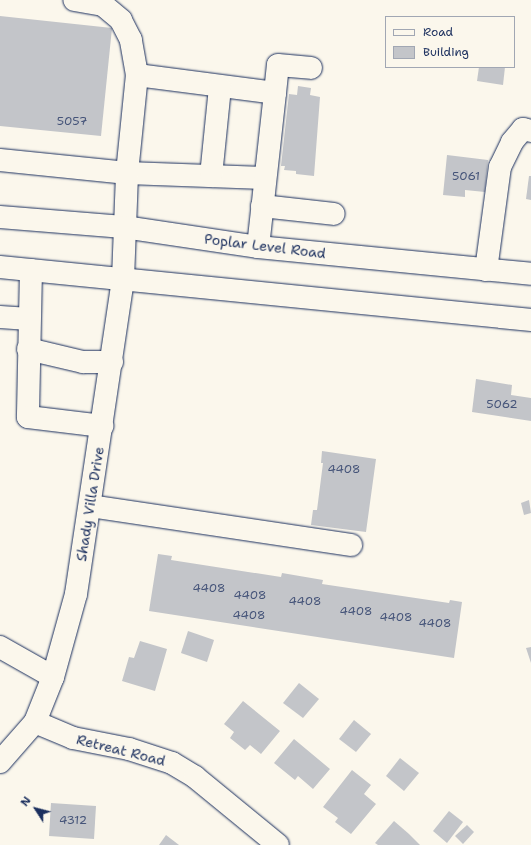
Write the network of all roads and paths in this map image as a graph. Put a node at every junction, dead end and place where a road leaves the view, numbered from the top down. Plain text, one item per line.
1 (74, 0) edge
2 (311, 68) dead end
3 (137, 75) junction
4 (220, 87) junction
5 (275, 93) junction
6 (531, 131) edge
7 (0, 160) edge
8 (127, 173) junction
9 (211, 176) junction
10 (264, 178) junction
11 (262, 206) junction
12 (334, 214) dead end
13 (0, 217) edge
14 (124, 227) junction
15 (258, 247) junction
16 (0, 267) edge
17 (31, 270) junction
18 (486, 270) junction
19 (531, 274) edge
20 (124, 279) junction
21 (0, 317) edge
22 (29, 319) junction
23 (531, 320) edge
24 (28, 349) junction
25 (112, 362) junction
26 (102, 426) junction
27 (90, 506) junction
28 (351, 545) dead end
29 (0, 647) edge
30 (53, 677) junction
31 (35, 722) junction
32 (0, 762) edge
33 (278, 845) edge

1 - 3 main road, Shady Villa Drive
2 - 5 main road
3 - 4 main road
3 - 8 main road, Shady Villa Drive
4 - 5 main road
4 - 9 main road
5 - 10 main road
6 - 18 main road
7 - 8 main road
8 - 9 main road
8 - 14 main road, Shady Villa Drive
9 - 10 main road
10 - 11 main road
11 - 12 main road
11 - 15 main road
13 - 14 main road, Poplar Level Road
14 - 15 main road, Poplar Level Road
14 - 20 main road, Shady Villa Drive
15 - 18 main road, Poplar Level Road
16 - 17 main road
17 - 20 main road
17 - 22 main road
18 - 19 main road, Poplar Level Road
20 - 23 main road
20 - 25 main road, Shady Villa Drive
21 - 22 main road
22 - 24 main road
24 - 25 main road
24 - 26 main road
25 - 26 main road, Shady Villa Drive
26 - 27 main road, Shady Villa Drive
27 - 28 main road
27 - 30 main road, Shady Villa Drive
29 - 30 main road
30 - 31 main road, Shady Villa Drive
31 - 32 main road, Shady Villa Drive
31 - 33 main road, Retreat Road

